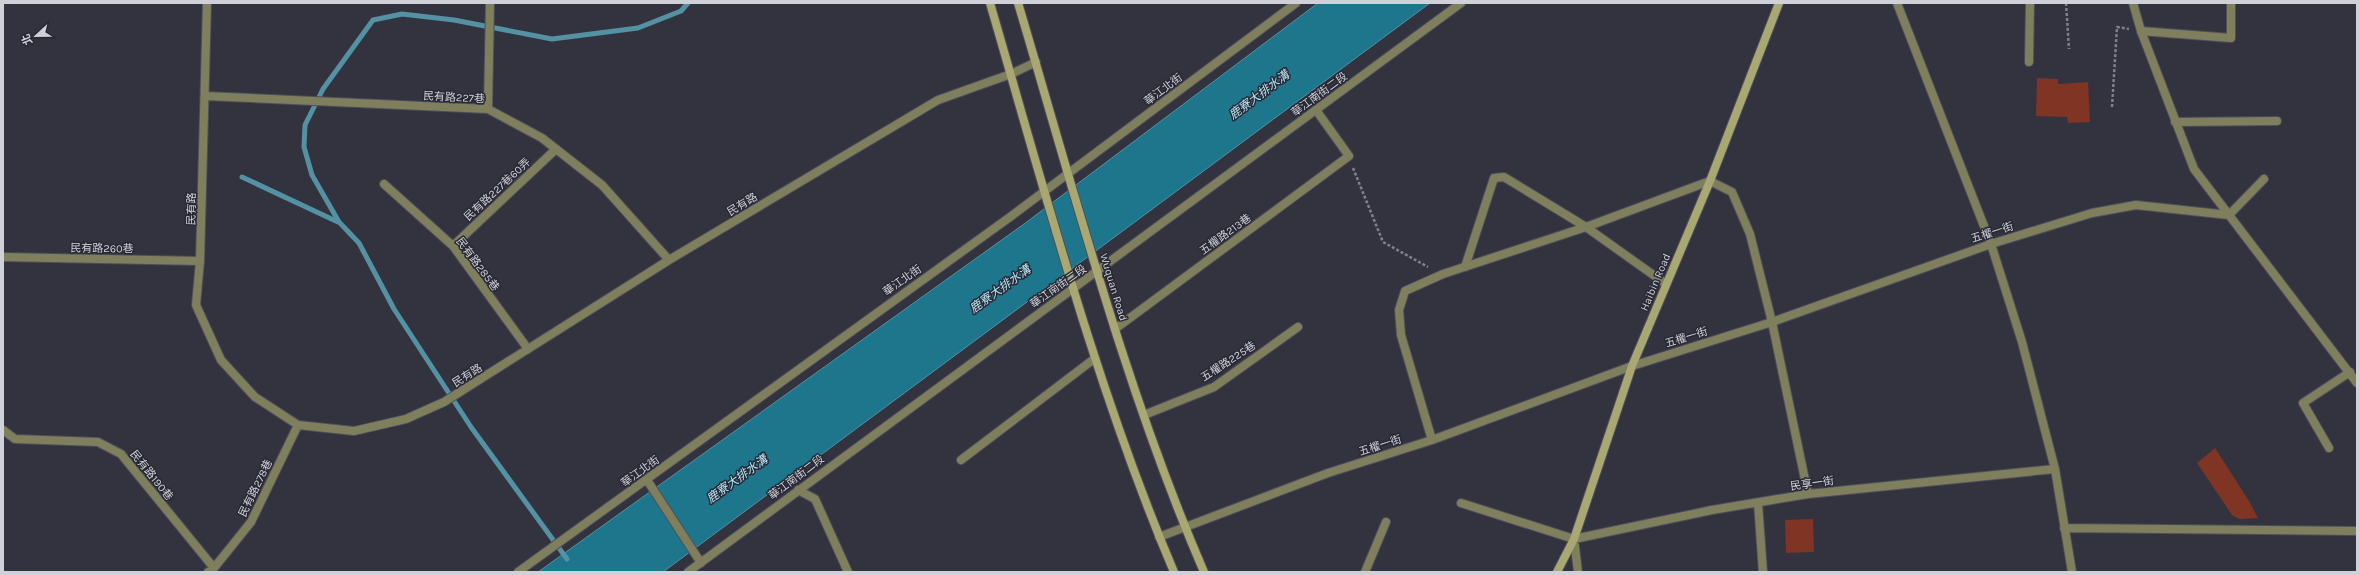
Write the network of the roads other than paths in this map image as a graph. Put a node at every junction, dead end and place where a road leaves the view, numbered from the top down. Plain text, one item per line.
1 (207, 3) edge
2 (490, 3) edge
3 (990, 3) edge
4 (1018, 3) edge
5 (1296, 3) edge
6 (1461, 3) edge
7 (1779, 3) edge
8 (1897, 3) edge
9 (2030, 3) edge
10 (2133, 3) edge
11 (2231, 3) edge
12 (2141, 31) junction
13 (1036, 62) junction
14 (2029, 62) dead end
15 (1011, 74) junction
16 (204, 96) junction
17 (488, 109) junction
18 (1316, 110) junction
19 (2277, 121) dead end
20 (2175, 122) junction
21 (556, 149) junction
22 (1068, 174) junction
23 (2264, 179) dead end
24 (1710, 182) junction
25 (384, 184) dead end
26 (1044, 190) junction
27 (2229, 215) junction
28 (1586, 227) junction
29 (1991, 244) junction
30 (453, 246) junction
31 (3, 257) edge
32 (669, 260) junction
33 (200, 261) junction
34 (1465, 267) junction
35 (1097, 272) junction
36 (1666, 284) junction
37 (1072, 288) junction
38 (1772, 322) junction
39 (1298, 327) dead end
40 (1115, 329) junction
41 (528, 349) junction
42 (1094, 359) junction
43 (1632, 366) junction
44 (2350, 372) junction
45 (2357, 383) edge
46 (1144, 415) junction
47 (298, 425) junction
48 (3, 430) edge
49 (1432, 440) junction
50 (2329, 448) dead end
51 (961, 460) dead end
52 (2055, 469) junction
53 (649, 483) junction
54 (798, 490) junction
55 (1808, 494) junction
56 (1758, 503) junction
57 (1461, 504) dead end
58 (1386, 522) dead end
59 (1185, 527) junction
60 (2064, 528) junction
61 (2357, 532) edge
62 (1159, 537) junction
63 (1574, 539) junction
64 (701, 563) junction
65 (211, 570) edge
66 (518, 572) edge
67 (688, 572) edge
68 (848, 572) edge
69 (1174, 572) edge
70 (1204, 572) edge
71 (1365, 572) edge
72 (1557, 572) edge
73 (1578, 572) edge
74 (1763, 572) edge
75 (2072, 572) edge

1 - 16 street, 民有路
2 - 17 street
3 - 15 street
4 - 13 street, Wuquan Road
5 - 22 street, 華江北街
6 - 18 street, 華江南街二段
7 - 24 street, Haibin Road
8 - 29 street
9 - 14 street
10 - 12 street
11 - 12 street
12 - 20 street
13 - 15 street, 民有路
13 - 22 street, Wuquan Road
15 - 26 street
15 - 32 street, 民有路
16 - 17 street, 民有路227巷
16 - 33 street, 民有路
17 - 21 street, 民有路227巷
18 - 35 street, 華江南街二段
18 - 40 street, 五權路213巷
19 - 20 street
20 - 27 street
21 - 30 street, 民有路227巷60弄
21 - 32 street, 民有路227巷
22 - 26 street, 華江北街
22 - 35 street, Wuquan Road
23 - 27 street
24 - 28 street
24 - 36 street, Haibin Road
24 - 38 street
25 - 30 street, 民有路285巷
26 - 37 street
26 - 53 street, 華江北街
27 - 29 street, 五權一街
27 - 44 street
28 - 34 street
28 - 34 street
28 - 36 street
29 - 38 street, 五權一街
29 - 52 street
30 - 41 street, 民有路285巷
31 - 33 street, 民有路260巷
32 - 41 street, 民有路
33 - 47 street, 民有路
34 - 49 street
35 - 37 street, 華江南街二段
35 - 40 street, Wuquan Road
36 - 43 street, Haibin Road
37 - 42 street
37 - 54 street, 華江南街二段
38 - 43 street, 五權一街
38 - 55 street
39 - 46 street, 五權路225巷
40 - 46 street, Wuquan Road
41 - 47 street, 民有路
42 - 51 street
42 - 62 street
43 - 49 street, 五權一街
43 - 63 street, Haibin Road
44 - 45 street
44 - 50 street
46 - 59 street, Wuquan Road
47 - 65 street, 民有路278巷
48 - 65 street, 民有路190巷
49 - 59 street, 五權一街
52 - 55 street, 民享一街
52 - 60 street
53 - 64 street
53 - 66 street, 華江北街
54 - 64 street, 華江南街二段
54 - 68 street
55 - 56 street, 民享一街
56 - 63 street, 民享一街
56 - 74 street
57 - 63 street
58 - 71 street
59 - 62 street, 五權一街
59 - 70 street, Wuquan Road
60 - 61 street
60 - 75 street
62 - 69 street
63 - 72 street, Haibin Road
63 - 73 street
64 - 67 street, 華江南街二段

